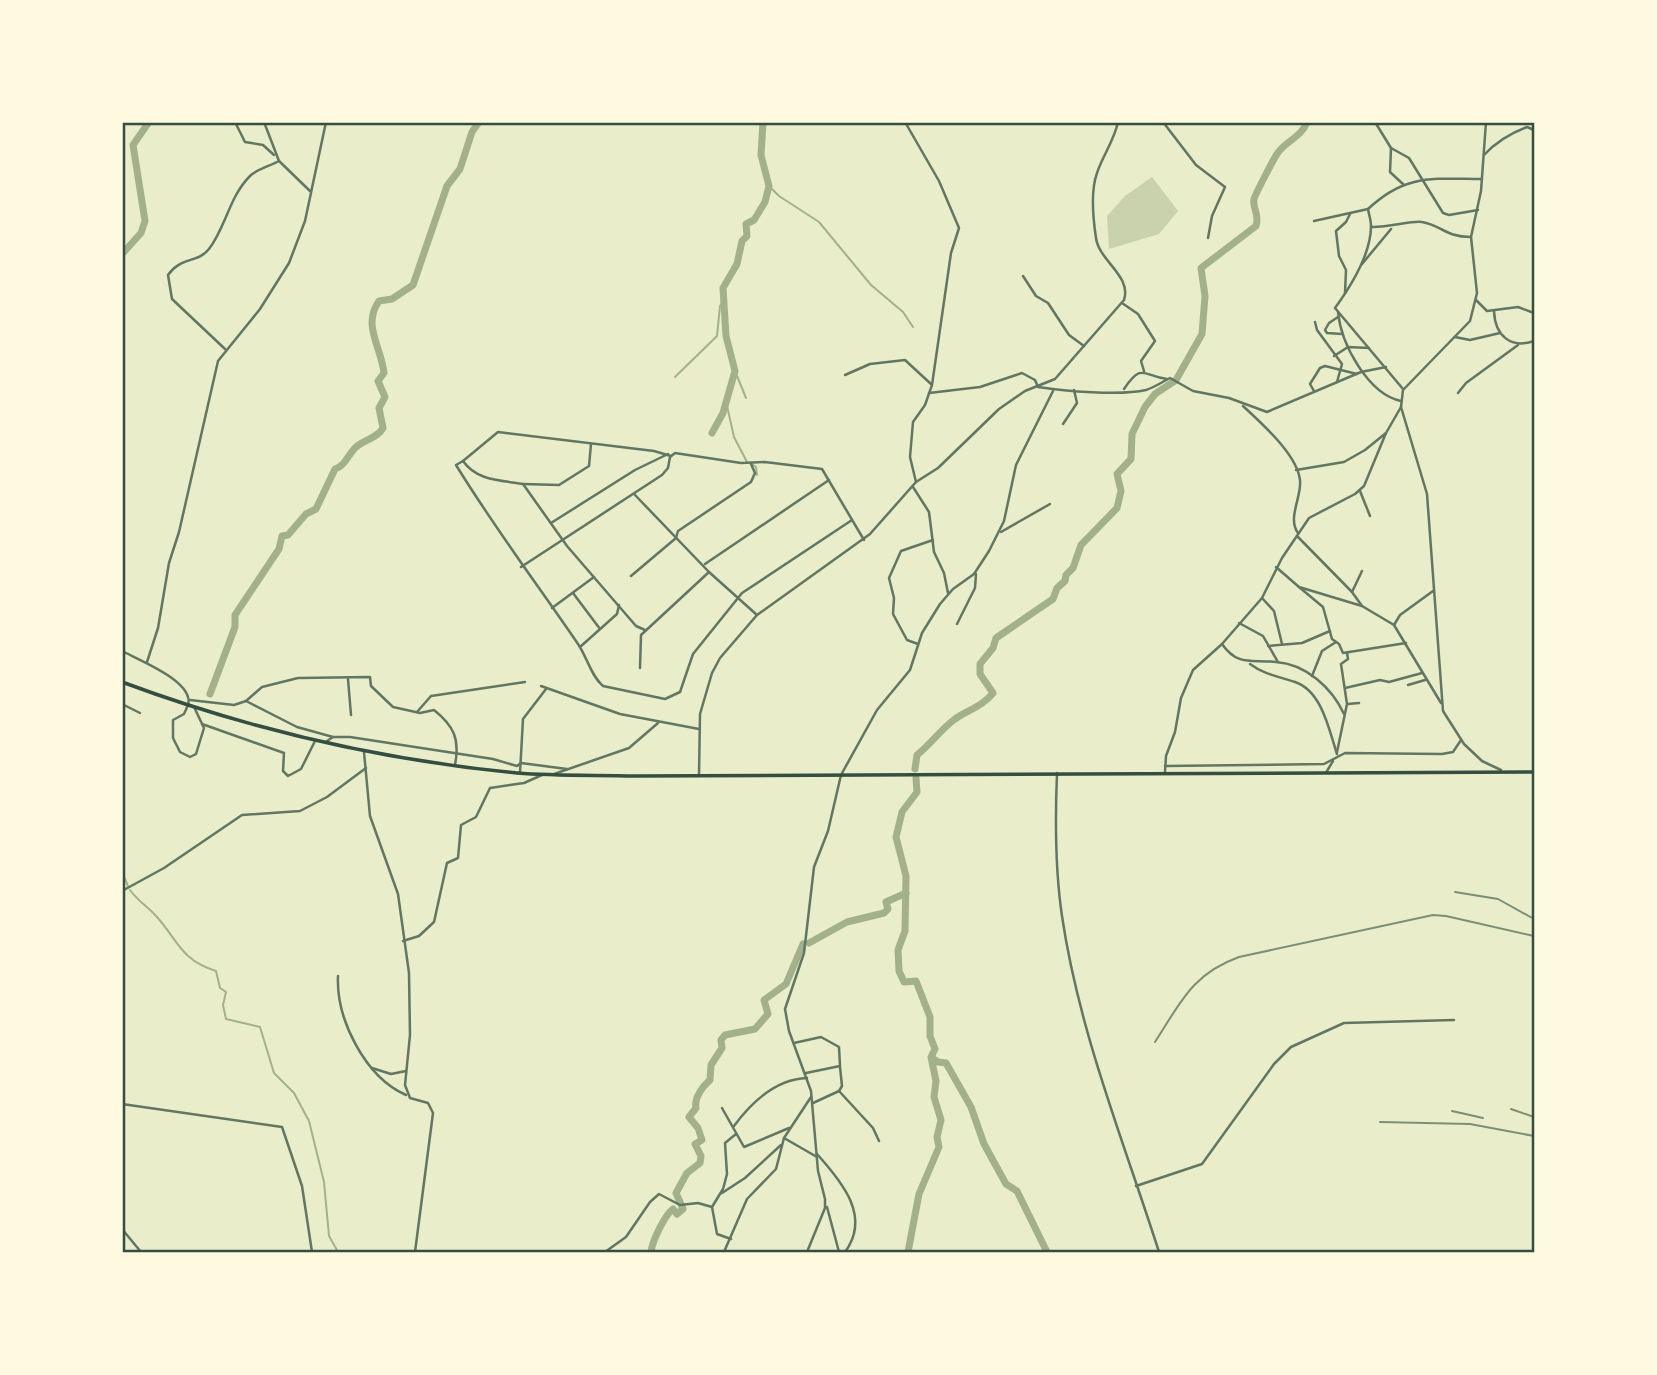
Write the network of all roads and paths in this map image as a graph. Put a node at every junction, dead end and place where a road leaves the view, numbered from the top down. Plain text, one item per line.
1 (235, 122) edge
2 (264, 122) edge
3 (326, 122) edge
4 (905, 122) edge
5 (1118, 122) edge
6 (1163, 122) edge
7 (1376, 122) edge
8 (1486, 122) edge
9 (1535, 130) edge
10 (1391, 148) junction
11 (276, 157) junction
12 (1483, 158) junction
13 (279, 162) junction
14 (1421, 178) junction
15 (1482, 179) junction
16 (1404, 185) junction
17 (310, 191) junction
18 (1368, 209) junction
19 (1478, 210) junction
20 (1350, 214) junction
21 (1314, 220) dead end
22 (1371, 227) junction
23 (1392, 228) junction
24 (1471, 237) junction
25 (1208, 238) dead end
26 (1360, 266) junction
27 (1023, 276) dead end
28 (1346, 294) junction
29 (1476, 300) junction
30 (1122, 303) junction
31 (1494, 311) junction
32 (1338, 312) junction
33 (1535, 313) edge
34 (1338, 317) junction
35 (1315, 322) dead end
36 (1350, 325) junction
37 (1326, 332) junction
38 (1343, 333) junction
39 (1500, 333) junction
40 (1322, 337) junction
41 (1455, 337) junction
42 (1535, 341) edge
43 (1518, 345) junction
44 (1084, 346) junction
45 (1348, 347) junction
46 (1369, 348) junction
47 (225, 349) junction
48 (1334, 356) junction
49 (1386, 367) junction
50 (1341, 369) junction
51 (1144, 371) junction
52 (1364, 372) junction
53 (1357, 374) junction
54 (845, 375) dead end
55 (1167, 379) junction
56 (1337, 382) junction
57 (932, 386) junction
58 (1038, 387) junction
59 (1074, 390) junction
60 (1403, 390) junction
61 (1053, 391) junction
62 (1123, 391) junction
63 (1314, 391) junction
64 (929, 393) junction
65 (1458, 393) dead end
66 (1401, 401) junction
67 (1241, 404) junction
68 (1401, 407) junction
69 (1063, 424) dead end
70 (1386, 433) junction
71 (591, 443) junction
72 (669, 455) junction
73 (463, 461) junction
74 (750, 463) junction
75 (1296, 470) junction
76 (829, 480) junction
77 (916, 482) junction
78 (523, 484) junction
79 (913, 487) junction
80 (1360, 491) junction
81 (634, 494) junction
82 (1050, 505) dead end
83 (1370, 516) dead end
84 (852, 520) junction
85 (551, 523) junction
86 (998, 534) junction
87 (1298, 535) junction
88 (676, 538) junction
89 (563, 540) junction
90 (863, 540) junction
91 (933, 540) junction
92 (704, 565) junction
93 (521, 566) junction
94 (1276, 566) junction
95 (976, 571) junction
96 (1363, 571) dead end
97 (709, 572) junction
98 (631, 576) dead end
99 (595, 577) junction
100 (1299, 587) junction
101 (1352, 592) junction
102 (1433, 592) junction
103 (573, 593) junction
104 (948, 593) junction
105 (1262, 598) junction
106 (739, 600) junction
107 (619, 605) junction
108 (1362, 606) junction
109 (552, 608) junction
110 (617, 614) junction
111 (757, 615) junction
112 (629, 617) junction
113 (1239, 623) junction
114 (957, 624) dead end
115 (1394, 625) junction
116 (636, 626) junction
117 (600, 629) junction
118 (645, 630) junction
119 (1330, 631) junction
120 (639, 640) junction
121 (1336, 642) junction
122 (1406, 643) junction
123 (918, 644) junction
124 (1223, 644) junction
125 (1282, 645) junction
126 (1268, 646) junction
127 (580, 647) junction
128 (122, 651) edge
129 (1347, 652) junction
130 (1278, 662) junction
131 (1249, 663) junction
132 (146, 664) junction
133 (640, 668) dead end
134 (1422, 673) junction
135 (1312, 676) junction
136 (348, 680) junction
137 (1425, 680) junction
138 (122, 682) edge
139 (525, 682) dead end
140 (1408, 685) dead end
141 (541, 686) dead end
142 (1344, 688) junction
143 (546, 689) junction
144 (190, 699) junction
145 (246, 701) junction
146 (1359, 703) dead end
147 (1441, 703) junction
148 (122, 704) edge
149 (1347, 704) junction
150 (188, 705) junction
151 (195, 708) junction
152 (417, 712) junction
153 (140, 713) dead end
154 (1343, 714) junction
155 (351, 715) dead end
156 (658, 723) junction
157 (202, 724) junction
158 (700, 730) junction
159 (333, 737) junction
160 (1461, 740) junction
161 (315, 741) junction
162 (326, 744) junction
163 (364, 752) junction
164 (458, 753) junction
165 (1337, 754) junction
166 (1333, 761) junction
167 (521, 763) junction
168 (455, 766) junction
169 (366, 768) junction
170 (567, 769) junction
171 (1165, 769) junction
172 (1501, 770) junction
173 (1327, 771) junction
174 (1535, 772) edge
175 (520, 773) junction
176 (1057, 773) junction
177 (544, 774) junction
178 (554, 774) junction
179 (841, 775) junction
180 (699, 776) junction
181 (122, 891) edge
182 (403, 941) junction
183 (338, 976) dead end
184 (1454, 1020) dead end
185 (794, 1043) junction
186 (841, 1066) junction
187 (371, 1068) junction
188 (406, 1071) junction
189 (806, 1073) junction
190 (807, 1078) junction
191 (839, 1091) junction
192 (406, 1095) junction
193 (812, 1096) junction
194 (813, 1103) junction
195 (122, 1104) edge
196 (722, 1108) dead end
197 (792, 1126) junction
198 (733, 1127) junction
199 (736, 1134) junction
200 (784, 1139) junction
201 (879, 1141) dead end
202 (782, 1145) junction
203 (817, 1155) junction
204 (1136, 1186) junction
205 (721, 1193) junction
206 (826, 1203) junction
207 (712, 1207) junction
208 (122, 1229) edge
209 (731, 1238) junction
210 (141, 1252) edge
211 (312, 1252) edge
212 (415, 1252) edge
213 (605, 1252) edge
214 (724, 1252) edge
215 (807, 1252) edge
216 (838, 1252) edge
217 (845, 1252) edge
218 (1159, 1252) edge

1 - 11 street
2 - 11 street
3 - 17 street
4 - 57 street
5 - 30 street
6 - 25 street
7 - 10 street
8 - 12 street
9 - 12 street
10 - 14 street
10 - 16 street
11 - 13 street
12 - 15 street
13 - 17 street
13 - 47 street
14 - 15 street
14 - 16 street
14 - 19 street
15 - 19 street
16 - 18 street
17 - 47 street
18 - 20 street
18 - 22 street
19 - 24 street
20 - 21 street
20 - 28 street
22 - 23 street
22 - 26 street
23 - 24 street
23 - 26 street
24 - 29 street
26 - 28 street
27 - 44 street
28 - 32 street
29 - 31 street
29 - 41 street
30 - 44 street
30 - 51 street
31 - 33 street
31 - 39 street
32 - 34 street
32 - 36 street
34 - 37 street
34 - 38 street
35 - 40 street
36 - 38 street
36 - 46 street
37 - 38 street
37 - 40 street
38 - 45 street
39 - 41 street
39 - 43 street
40 - 48 street
41 - 60 street
42 - 43 street
43 - 65 street
44 - 58 street
45 - 46 street
45 - 48 street
45 - 52 street
46 - 49 street
47 - 132 street
48 - 50 street
49 - 52 street
49 - 60 street
50 - 53 street
50 - 56 street
50 - 63 street
51 - 55 street
51 - 62 street
52 - 53 street
52 - 66 street
53 - 56 street
54 - 57 street
55 - 62 street
55 - 67 street
56 - 63 street
57 - 64 street
58 - 61 street
58 - 64 street
58 - 77 street
59 - 61 street
59 - 62 street
59 - 69 street
60 - 66 street
61 - 86 street
63 - 67 street
64 - 77 street
66 - 68 street
67 - 75 street
68 - 70 street
68 - 102 street
70 - 75 street
70 - 80 street
71 - 72 street
71 - 73 street
71 - 78 street
72 - 74 street
72 - 81 street
72 - 85 street
73 - 78 street
73 - 93 street
74 - 76 street
74 - 88 street
75 - 87 street
76 - 84 street
76 - 92 street
77 - 79 street
78 - 85 street
79 - 90 street
79 - 91 street
80 - 83 street
80 - 87 street
81 - 88 street
81 - 89 street
82 - 86 street
84 - 90 street
84 - 106 street
85 - 89 street
86 - 95 street
87 - 94 street
87 - 101 street
88 - 92 street
88 - 98 street
89 - 93 street
89 - 99 street
90 - 111 street
91 - 104 street
91 - 123 street
92 - 97 street
93 - 109 street
94 - 100 street
94 - 105 street
95 - 104 street
95 - 114 street
96 - 101 street
97 - 106 street
97 - 118 street
99 - 103 street
99 - 107 street
100 - 108 street
100 - 119 street
101 - 108 street
102 - 115 street
102 - 147 street
103 - 109 street
103 - 117 street
104 - 123 street
105 - 113 street
105 - 125 street
106 - 111 street
106 - 127 street
107 - 110 street
107 - 112 street
108 - 115 street
109 - 127 street
110 - 112 street
110 - 117 street
111 - 158 street
112 - 116 street
113 - 124 street
113 - 126 street
115 - 122 street
116 - 118 street
116 - 120 street
117 - 127 street
118 - 120 street
119 - 121 street
119 - 125 street
120 - 133 street
121 - 129 street
121 - 135 street
122 - 129 street
122 - 134 street
123 - 179 street
124 - 131 street
124 - 171 street
125 - 126 street
126 - 130 street
128 - 132 street
129 - 142 street
130 - 131 street
130 - 135 street
131 - 165 street
132 - 144 street
134 - 137 street
134 - 142 street
135 - 154 street
136 - 145 street
136 - 152 street
136 - 155 street
137 - 140 street
137 - 147 street
138 - 150 highway
139 - 152 street
141 - 143 street
142 - 149 street
143 - 156 street
143 - 167 street
144 - 145 street
144 - 150 street
145 - 159 street
146 - 149 street
147 - 160 street
148 - 153 street
149 - 154 street
150 - 151 highway
150 - 157 street
151 - 157 street
151 - 161 highway
152 - 164 street
154 - 165 street
156 - 158 street
156 - 170 street
157 - 161 street
158 - 180 street
159 - 162 street
159 - 164 street
160 - 166 street
160 - 172 street
161 - 162 highway
162 - 163 highway
163 - 168 highway
163 - 169 street
164 - 167 street
164 - 168 street
165 - 166 street
166 - 171 street
166 - 173 street
167 - 170 street
167 - 175 street
168 - 175 highway
169 - 181 street
169 - 182 street
170 - 178 street
171 - 173 highway
171 - 176 highway
172 - 173 highway
172 - 174 highway
175 - 177 highway
176 - 179 highway
176 - 204 street
177 - 178 highway
177 - 182 street
178 - 180 highway
179 - 180 highway
179 - 185 street
182 - 188 street
183 - 187 street
184 - 204 street
185 - 186 street
185 - 189 street
186 - 189 street
186 - 191 street
187 - 188 street
187 - 192 street
188 - 192 street
189 - 190 street
190 - 193 street
190 - 198 street
191 - 194 street
191 - 201 street
192 - 212 street
193 - 194 street
193 - 197 street
194 - 203 street
195 - 211 street
196 - 198 street
197 - 199 street
197 - 200 street
198 - 199 street
199 - 205 street
200 - 202 street
200 - 203 street
202 - 205 street
202 - 209 street
203 - 206 street
203 - 217 street
204 - 218 street
205 - 207 street
206 - 215 street
206 - 216 street
207 - 209 street
207 - 213 street
208 - 210 street
209 - 214 street

